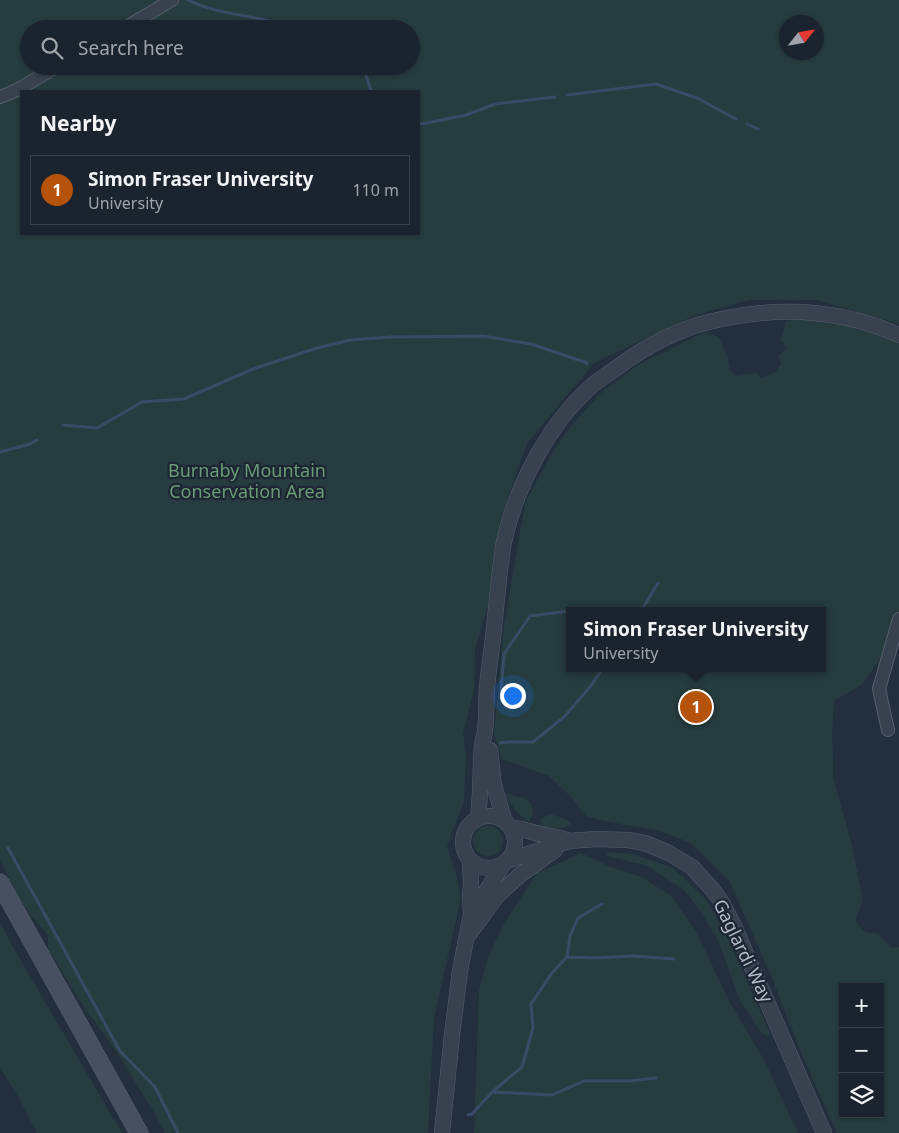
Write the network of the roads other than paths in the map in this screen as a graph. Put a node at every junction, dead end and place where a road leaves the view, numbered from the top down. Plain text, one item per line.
1 (172, 0) edge
2 (138, 20) edge
3 (43, 75) edge
4 (0, 97) edge
5 (899, 335) edge
6 (899, 619) edge
7 (888, 730) dead end
8 (485, 732) junction
9 (478, 817) junction
10 (508, 824) junction
11 (569, 840) junction
12 (470, 860) junction
13 (506, 862) junction
14 (0, 883) edge
15 (472, 914) junction
16 (466, 938) junction
17 (139, 1133) edge
18 (442, 1133) edge
19 (824, 1133) edge

1 - 2 street
3 - 4 street
5 - 8 street
6 - 7 street
8 - 9 street
8 - 10 street
9 - 10 street
9 - 12 street
10 - 11 street, Gaglardi Way
10 - 13 street
11 - 13 street, Gaglardi Way
11 - 16 street
11 - 19 street, Gaglardi Way
12 - 13 street
12 - 15 street
13 - 15 street
14 - 17 main road
15 - 16 street
16 - 18 street

